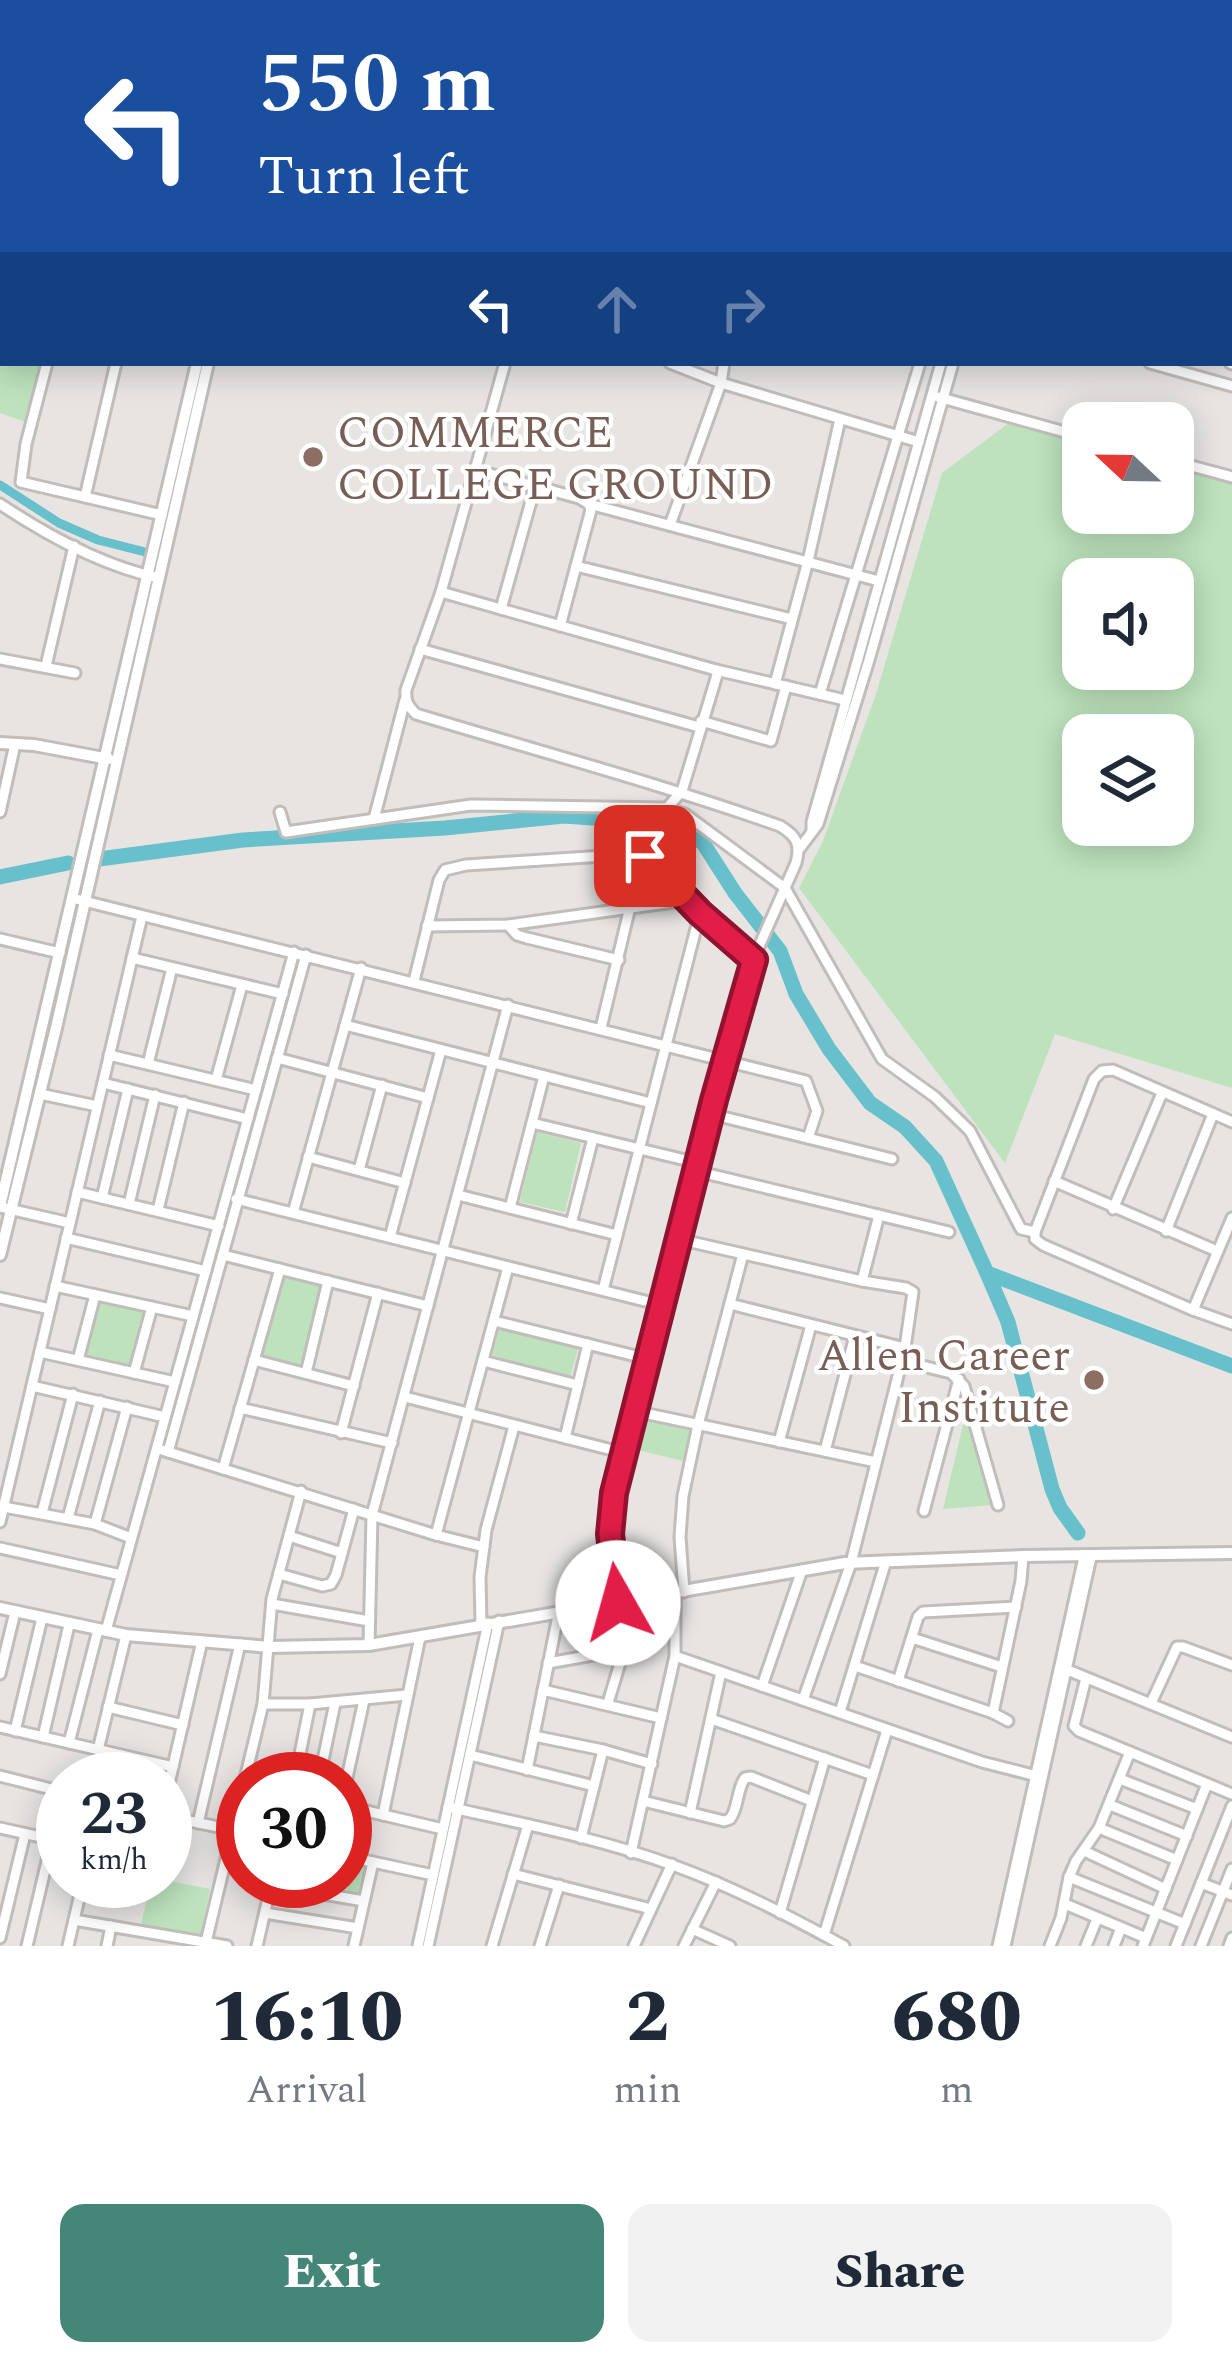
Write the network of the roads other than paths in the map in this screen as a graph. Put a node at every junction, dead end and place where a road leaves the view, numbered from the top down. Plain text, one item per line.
1 (46, 366) edge
2 (115, 366) edge
3 (196, 366) edge
4 (207, 366) edge
5 (504, 366) edge
6 (678, 366) edge
7 (724, 366) edge
8 (919, 366) edge
9 (941, 366) edge
10 (952, 366) edge
11 (1161, 366) edge
12 (721, 383) junction
13 (1232, 386) edge
14 (937, 397) junction
15 (840, 419) junction
16 (1062, 431) edge
17 (896, 436) junction
18 (924, 443) junction
19 (1194, 467) edge
20 (475, 470) junction
21 (1232, 478) edge
22 (535, 487) junction
23 (85, 497) junction
24 (0, 504) edge
25 (589, 504) junction
26 (162, 515) junction
27 (670, 525) junction
28 (74, 547) junction
29 (808, 561) junction
30 (576, 566) junction
31 (856, 574) junction
32 (154, 576) junction
33 (879, 581) junction
34 (441, 592) junction
35 (501, 609) junction
36 (792, 619) junction
37 (560, 626) junction
38 (420, 649) junction
39 (0, 659) edge
40 (46, 666) junction
41 (716, 670) junction
42 (75, 673) dead end
43 (781, 685) junction
44 (820, 694) junction
45 (405, 700) junction
46 (845, 700) junction
47 (700, 724) junction
48 (0, 742) edge
49 (15, 744) junction
50 (112, 760) junction
51 (639, 782) junction
52 (686, 793) junction
53 (633, 807) junction
54 (667, 808) junction
55 (0, 812) edge
56 (280, 812) dead end
57 (374, 819) junction
58 (694, 820) junction
59 (812, 831) junction
60 (800, 848) junction
61 (785, 888) junction
62 (79, 900) junction
63 (688, 900) junction
64 (630, 907) junction
65 (700, 913) junction
66 (142, 916) junction
67 (508, 925) junction
68 (427, 926) junction
69 (0, 939) edge
70 (60, 953) junction
71 (300, 954) junction
72 (755, 956) junction
73 (132, 958) junction
74 (619, 959) junction
75 (172, 968) junction
76 (361, 968) junction
77 (414, 981) junction
78 (242, 985) junction
79 (283, 994) junction
80 (508, 1005) junction
81 (345, 1025) junction
82 (601, 1028) junction
83 (666, 1044) junction
84 (441, 1050) junction
85 (109, 1055) junction
86 (277, 1058) junction
87 (726, 1059) junction
88 (148, 1064) junction
89 (493, 1064) junction
90 (332, 1072) junction
91 (544, 1076) junction
92 (216, 1080) junction
93 (103, 1083) junction
94 (382, 1085) junction
95 (128, 1089) junction
96 (256, 1090) junction
97 (1162, 1093) junction
98 (40, 1094) junction
99 (155, 1095) junction
100 (428, 1098) junction
101 (184, 1102) junction
102 (651, 1103) junction
103 (97, 1106) junction
104 (711, 1114) junction
105 (1213, 1114) junction
106 (248, 1119) junction
107 (1232, 1122) edge
108 (532, 1123) junction
109 (593, 1138) junction
110 (808, 1138) junction
111 (639, 1149) junction
112 (308, 1157) junction
113 (892, 1159) dead end
114 (697, 1167) junction
115 (358, 1170) junction
116 (3, 1181) edge
117 (1054, 1181) junction
118 (405, 1183) junction
119 (77, 1192) junction
120 (458, 1195) junction
121 (101, 1198) junction
122 (232, 1198) junction
123 (129, 1204) junction
124 (4, 1208) edge
125 (510, 1208) junction
126 (1113, 1209) junction
127 (158, 1210) junction
128 (292, 1213) junction
129 (880, 1215) junction
130 (1232, 1218) edge
131 (70, 1223) junction
132 (571, 1223) junction
133 (218, 1226) junction
134 (950, 1232) dead end
135 (1035, 1232) junction
136 (1166, 1232) junction
137 (617, 1235) junction
138 (390, 1237) junction
139 (66, 1238) junction
140 (679, 1239) junction
141 (443, 1250) junction
142 (1217, 1251) junction
143 (0, 1253) edge
144 (743, 1254) junction
145 (223, 1255) junction
146 (508, 1267) junction
147 (280, 1269) junction
148 (206, 1271) junction
149 (328, 1281) junction
150 (862, 1281) junction
151 (55, 1286) junction
152 (603, 1290) junction
153 (378, 1293) junction
154 (95, 1294) junction
155 (0, 1298) edge
156 (730, 1304) junction
157 (662, 1305) junction
158 (428, 1306) junction
159 (152, 1307) junction
160 (50, 1309) junction
161 (1193, 1310) junction
162 (193, 1316) junction
163 (494, 1321) junction
164 (811, 1324) junction
165 (1232, 1324) edge
166 (855, 1336) junction
167 (588, 1344) junction
168 (905, 1348) junction
169 (40, 1352) junction
170 (648, 1359) junction
171 (78, 1360) junction
172 (254, 1360) junction
173 (483, 1360) junction
174 (902, 1360) junction
175 (134, 1373) junction
176 (306, 1373) junction
177 (959, 1378) junction
178 (175, 1382) junction
179 (578, 1385) junction
180 (32, 1386) junction
181 (354, 1386) junction
182 (74, 1394) junction
183 (405, 1397) junction
184 (100, 1401) junction
185 (127, 1407) junction
186 (240, 1408) junction
187 (634, 1411) junction
188 (469, 1414) junction
189 (165, 1417) junction
190 (698, 1425) junction
191 (514, 1426) junction
192 (341, 1433) junction
193 (565, 1438) junction
194 (779, 1442) junction
195 (392, 1443) junction
196 (162, 1450) junction
197 (825, 1451) junction
198 (624, 1453) junction
199 (876, 1462) junction
200 (223, 1469) junction
201 (301, 1491) junction
202 (998, 1505) dead end
203 (4, 1507) junction
204 (354, 1509) junction
205 (925, 1511) dead end
206 (42, 1513) junction
207 (372, 1515) junction
208 (68, 1518) junction
209 (0, 1522) edge
210 (95, 1524) junction
211 (436, 1535) junction
212 (290, 1536) junction
213 (131, 1538) junction
214 (484, 1546) junction
215 (0, 1548) edge
216 (342, 1553) junction
217 (1232, 1553) edge
218 (1022, 1556) junction
219 (1088, 1557) junction
220 (886, 1562) junction
221 (851, 1563) junction
222 (802, 1570) junction
223 (279, 1574) junction
224 (121, 1575) junction
225 (679, 1593) junction
226 (618, 1603) junction
227 (272, 1604) junction
228 (1016, 1606) junction
229 (0, 1608) edge
230 (15, 1612) junction
231 (559, 1612) junction
232 (42, 1618) junction
233 (369, 1621) junction
234 (489, 1623) junction
235 (70, 1624) junction
236 (102, 1631) junction
237 (126, 1635) junction
238 (420, 1637) junction
239 (912, 1638) junction
240 (202, 1641) junction
241 (240, 1644) junction
242 (369, 1645) junction
243 (270, 1647) junction
244 (675, 1656) junction
245 (548, 1663) junction
246 (1232, 1665) edge
247 (854, 1666) junction
248 (1002, 1667) junction
249 (1063, 1669) junction
250 (721, 1672) junction
251 (0, 1674) edge
252 (1086, 1678) junction
253 (898, 1681) junction
254 (762, 1686) junction
255 (543, 1690) junction
256 (407, 1695) junction
257 (364, 1700) junction
258 (803, 1700) junction
259 (334, 1702) junction
260 (1151, 1702) junction
261 (608, 1703) junction
262 (262, 1704) junction
263 (310, 1704) junction
264 (108, 1707) junction
265 (839, 1712) junction
266 (993, 1713) junction
267 (662, 1718) junction
268 (711, 1719) junction
269 (1008, 1721) dead end
270 (183, 1724) junction
271 (0, 1727) edge
272 (887, 1730) junction
273 (15, 1731) junction
274 (534, 1736) junction
275 (43, 1737) junction
276 (1232, 1737) edge
277 (69, 1743) junction
278 (98, 1750) junction
279 (603, 1750) junction
280 (107, 1752) edge
281 (176, 1752) edge
282 (251, 1752) edge
283 (300, 1752) edge
284 (324, 1752) edge
285 (353, 1752) edge
286 (1130, 1752) junction
287 (470, 1755) junction
288 (825, 1759) junction
289 (652, 1764) junction
290 (527, 1770) junction
291 (873, 1775) junction
292 (0, 1776) edge
293 (1039, 1777) junction
294 (1120, 1779) junction
295 (1207, 1784) junction
296 (36, 1785) edge
297 (594, 1786) junction
298 (1232, 1794) edge
299 (643, 1801) junction
300 (812, 1801) junction
301 (1110, 1805) junction
302 (1232, 1805) edge
303 (453, 1808) junction
304 (1197, 1809) junction
305 (372, 1813) edge
306 (689, 1813) junction
307 (383, 1816) junction
308 (192, 1822) edge
309 (198, 1823) junction
310 (528, 1825) junction
311 (216, 1827) edge
312 (0, 1828) edge
313 (1100, 1828) junction
314 (443, 1829) junction
315 (25, 1834) junction
316 (36, 1836) edge
317 (1186, 1836) junction
318 (581, 1838) junction
319 (1084, 1851) junction
320 (631, 1852) junction
321 (1177, 1860) junction
322 (373, 1862) joint
323 (672, 1864) junction
324 (372, 1866) edge
325 (1232, 1869) edge
326 (513, 1874) junction
327 (434, 1875) junction
328 (1069, 1876) junction
329 (716, 1882) junction
330 (1201, 1883) junction
331 (559, 1886) junction
332 (1166, 1888) junction
333 (1228, 1893) edge
334 (216, 1901) edge
335 (1064, 1904) junction
336 (38, 1908) edge
337 (77, 1908) edge
338 (266, 1908) edge
339 (362, 1908) edge
340 (651, 1909) junction
341 (780, 1912) junction
342 (265, 1913) junction
343 (1156, 1913) junction
344 (1096, 1918) junction
345 (74, 1920) junction
346 (1185, 1924) junction
347 (111, 1926) junction
348 (358, 1928) junction
349 (1121, 1928) junction
350 (692, 1929) junction
351 (140, 1931) junction
352 (824, 1935) junction
353 (0, 1938) edge
354 (1232, 1938) edge
355 (170, 1941) edge
356 (206, 1942) junction
357 (1145, 1942) edge
358 (27, 1946) edge
359 (68, 1946) edge
360 (107, 1946) edge
361 (136, 1946) edge
362 (226, 1946) edge
363 (257, 1946) edge
364 (354, 1946) edge
365 (418, 1946) edge
366 (428, 1946) edge
367 (492, 1946) edge
368 (540, 1946) edge
369 (634, 1946) edge
370 (684, 1946) edge
371 (730, 1946) edge
372 (844, 1946) edge
373 (1001, 1946) edge
374 (1050, 1946) edge
375 (1086, 1946) edge
376 (1114, 1946) edge
377 (1176, 1946) edge
378 (1201, 1946) edge
379 (1228, 1946) edge

1 - 23 street
2 - 23 street
3 - 26 street
4 - 32 street
5 - 20 street
6 - 12 street
7 - 12 street
8 - 17 street
9 - 14 street
10 - 14 street
11 - 13 street
12 - 15 street
12 - 27 street
14 - 16 street
14 - 18 street
15 - 17 street
15 - 29 street
17 - 18 street
17 - 31 street
18 - 33 street
18 - 59 street
19 - 21 street
20 - 22 street
20 - 34 street
22 - 25 street
22 - 35 street
23 - 26 street
24 - 28 street
25 - 27 street
25 - 30 street
26 - 32 street
27 - 29 street
28 - 32 street
28 - 40 street
29 - 31 street
29 - 36 street
30 - 36 street
30 - 37 street
31 - 33 street
31 - 44 street
32 - 50 street
33 - 46 street
34 - 35 street
34 - 38 street
35 - 37 street
36 - 43 street
37 - 41 street
38 - 45 street
38 - 47 street
39 - 40 street
40 - 42 street
41 - 43 street
41 - 47 street
43 - 44 street
43 - 47 street
44 - 46 street
45 - 51 street
45 - 57 street
46 - 59 street
47 - 52 street
48 - 49 street
49 - 50 street
49 - 55 street
50 - 62 street
51 - 52 street
51 - 53 street
52 - 54 street
52 - 58 street
52 - 60 street
53 - 54 street
53 - 57 street
54 - 58 street
56 - 57 street
58 - 61 street
59 - 60 street
60 - 61 street
61 - 72 street
61 - 135 street
62 - 66 street
62 - 70 street
62 - 98 street
63 - 64 street
63 - 65 street
63 - 68 street
64 - 67 street
64 - 74 street
65 - 72 street
65 - 83 street
66 - 71 street
66 - 73 street
67 - 68 street
67 - 74 street
68 - 77 street
69 - 70 street
70 - 116 street
71 - 76 street
71 - 79 street
71 - 86 street
72 - 87 street
73 - 75 street
73 - 85 street
74 - 82 street
75 - 78 street
75 - 88 street
76 - 77 street
76 - 81 street
77 - 80 street
78 - 79 street
78 - 92 street
79 - 96 street
80 - 82 street
80 - 89 street
81 - 84 street
81 - 90 street
82 - 83 street
83 - 87 street
83 - 102 street
84 - 89 street
84 - 100 street
85 - 88 street
85 - 93 street
86 - 90 street
86 - 122 street
87 - 104 street
87 - 110 street
88 - 92 street
89 - 91 street
89 - 120 street
90 - 94 street
90 - 112 street
91 - 102 street
91 - 108 street
92 - 96 street
93 - 95 street
93 - 103 street
94 - 100 street
94 - 115 street
95 - 99 street
95 - 121 street
96 - 106 street
97 - 105 street
97 - 117 street
97 - 126 street
98 - 103 street
98 - 124 street
99 - 101 street
99 - 123 street
100 - 118 street
101 - 106 street
101 - 127 street
102 - 111 street
103 - 119 street
104 - 110 street
104 - 114 street
105 - 107 street
105 - 136 street
106 - 122 street
108 - 109 street
108 - 125 street
109 - 111 street
109 - 132 street
110 - 113 street
111 - 114 street
111 - 137 street
112 - 115 street
112 - 128 street
114 - 129 street
114 - 140 street
115 - 118 street
116 - 124 street
117 - 126 street
117 - 135 street
118 - 138 street
119 - 121 street
119 - 131 street
120 - 125 street
120 - 141 street
121 - 123 street
122 - 128 street
122 - 133 street
122 - 145 street
123 - 127 street
124 - 131 street
124 - 143 street
125 - 132 street
126 - 136 street
127 - 133 street
128 - 138 street
129 - 134 street
129 - 150 street
130 - 142 street
131 - 139 street
132 - 137 street
133 - 148 street
135 - 161 street
136 - 142 street
137 - 152 street
138 - 141 street
139 - 148 street
139 - 151 street
140 - 144 street
140 - 157 street
141 - 146 street
141 - 158 street
142 - 161 street
144 - 150 street
144 - 156 street
145 - 147 street
145 - 196 street
146 - 152 street
146 - 163 street
147 - 149 street
147 - 172 street
148 - 162 street
149 - 153 street
149 - 176 street
150 - 168 street
151 - 154 street
151 - 160 street
152 - 157 street
153 - 158 street
153 - 181 street
154 - 159 street
154 - 171 street
155 - 160 street
156 - 164 street
156 - 190 street
157 - 170 street
158 - 183 street
159 - 162 street
159 - 175 street
160 - 169 street
161 - 165 street
162 - 178 street
163 - 167 street
163 - 173 street
164 - 166 street
164 - 194 street
166 - 168 street
166 - 197 street
167 - 170 street
167 - 179 street
168 - 174 street
169 - 171 street
169 - 180 street
170 - 187 street
171 - 175 street
172 - 176 street
172 - 186 street
173 - 179 street
173 - 188 street
174 - 177 street
174 - 199 street
175 - 178 street
176 - 181 street
177 - 202 street
177 - 205 street
178 - 189 street
179 - 193 street
180 - 182 street
180 - 203 street
181 - 192 street
182 - 184 street
182 - 206 street
183 - 188 street
183 - 195 street
184 - 185 street
184 - 208 street
185 - 189 street
185 - 210 street
186 - 192 street
186 - 200 street
187 - 190 street
187 - 198 street
188 - 191 street
188 - 211 street
189 - 196 street
190 - 194 street
190 - 225 street
191 - 193 street
191 - 214 street
192 - 195 street
193 - 198 street
194 - 197 street
195 - 207 street
196 - 200 street
196 - 213 street
197 - 199 street
198 - 226 street
199 - 221 street
200 - 201 street
201 - 204 street
201 - 212 street
203 - 206 street
203 - 209 street
204 - 207 street
204 - 216 street
206 - 208 street
207 - 211 street
207 - 233 street
208 - 210 street
210 - 213 street
211 - 214 street
212 - 216 street
212 - 223 street
213 - 224 street
214 - 234 street
215 - 224 street
216 - 223 street
217 - 219 street
218 - 219 street
218 - 220 street
218 - 228 street
219 - 249 street
220 - 221 street
220 - 247 street
221 - 222 street
221 - 258 street
222 - 225 street
222 - 254 street
223 - 227 street
224 - 236 street
225 - 226 street
225 - 244 street
226 - 231 street
227 - 233 street
227 - 243 street
228 - 239 street
228 - 248 street
229 - 230 street
230 - 232 street
230 - 251 street
231 - 234 street
231 - 245 street
232 - 235 street
232 - 273 street
233 - 242 street
234 - 238 street
234 - 287 street
234 - 303 street
235 - 236 street
235 - 275 street
236 - 237 street
236 - 277 street
237 - 240 street
237 - 264 street
238 - 242 street
238 - 256 street
239 - 248 street
239 - 253 street
240 - 241 street
240 - 270 street
241 - 243 street
241 - 309 street
242 - 243 street
243 - 262 street
244 - 250 street
244 - 267 street
245 - 255 street
245 - 261 street
246 - 260 street
247 - 253 street
247 - 265 street
248 - 266 street
249 - 252 street
249 - 293 street
250 - 254 street
250 - 268 street
252 - 260 street
252 - 286 street
253 - 266 street
254 - 258 street
255 - 261 street
255 - 274 street
256 - 257 street
256 - 307 street
257 - 259 street
257 - 285 street
258 - 265 street
259 - 263 street
259 - 284 street
260 - 276 street
261 - 267 street
262 - 263 street
262 - 282 street
263 - 283 street
264 - 270 street
264 - 278 street
265 - 272 street
266 - 269 street
267 - 289 street
268 - 288 street
268 - 306 street
270 - 281 street
271 - 273 street
272 - 291 street
272 - 293 street
273 - 275 street
274 - 279 street
274 - 290 street
275 - 277 street
277 - 278 street
278 - 280 street
279 - 289 street
279 - 297 street
286 - 294 street
286 - 295 street
287 - 290 street
287 - 303 street
288 - 291 street
288 - 300 street
289 - 299 street
290 - 297 street
291 - 352 street
292 - 296 street
293 - 373 street
294 - 301 street
294 - 304 street
295 - 298 street
295 - 304 street
297 - 318 street
299 - 306 street
299 - 320 street
300 - 306 street
300 - 341 street
301 - 313 street
301 - 317 street
302 - 330 street
303 - 310 street
303 - 314 street
303 - 366 street
304 - 317 street
305 - 307 street
307 - 314 street
308 - 309 street
309 - 311 street
310 - 318 street
310 - 326 street
312 - 315 street
313 - 319 street
313 - 321 street
314 - 327 street
315 - 316 street
315 - 353 street
317 - 321 street
318 - 320 street
319 - 328 street
319 - 332 street
320 - 323 street
321 - 332 street
322 - 324 street
322 - 327 street
323 - 329 street
323 - 340 street
325 - 333 street
326 - 331 street
326 - 367 street
327 - 365 street
328 - 335 street
328 - 343 street
329 - 341 street
329 - 350 street
330 - 333 street
330 - 346 street
331 - 340 street
331 - 368 street
332 - 343 street
333 - 378 street
334 - 356 street
335 - 344 street
335 - 374 street
336 - 358 street
337 - 345 street
338 - 342 street
339 - 348 street
340 - 369 street
341 - 352 street
342 - 348 street
342 - 363 street
343 - 346 street
343 - 357 street
344 - 349 street
344 - 375 street
345 - 347 street
345 - 359 street
346 - 377 street
347 - 351 street
347 - 360 street
348 - 364 street
349 - 357 street
349 - 376 street
350 - 370 street
350 - 371 street
351 - 355 street
351 - 361 street
352 - 372 street
354 - 379 street
355 - 356 street
356 - 362 street

